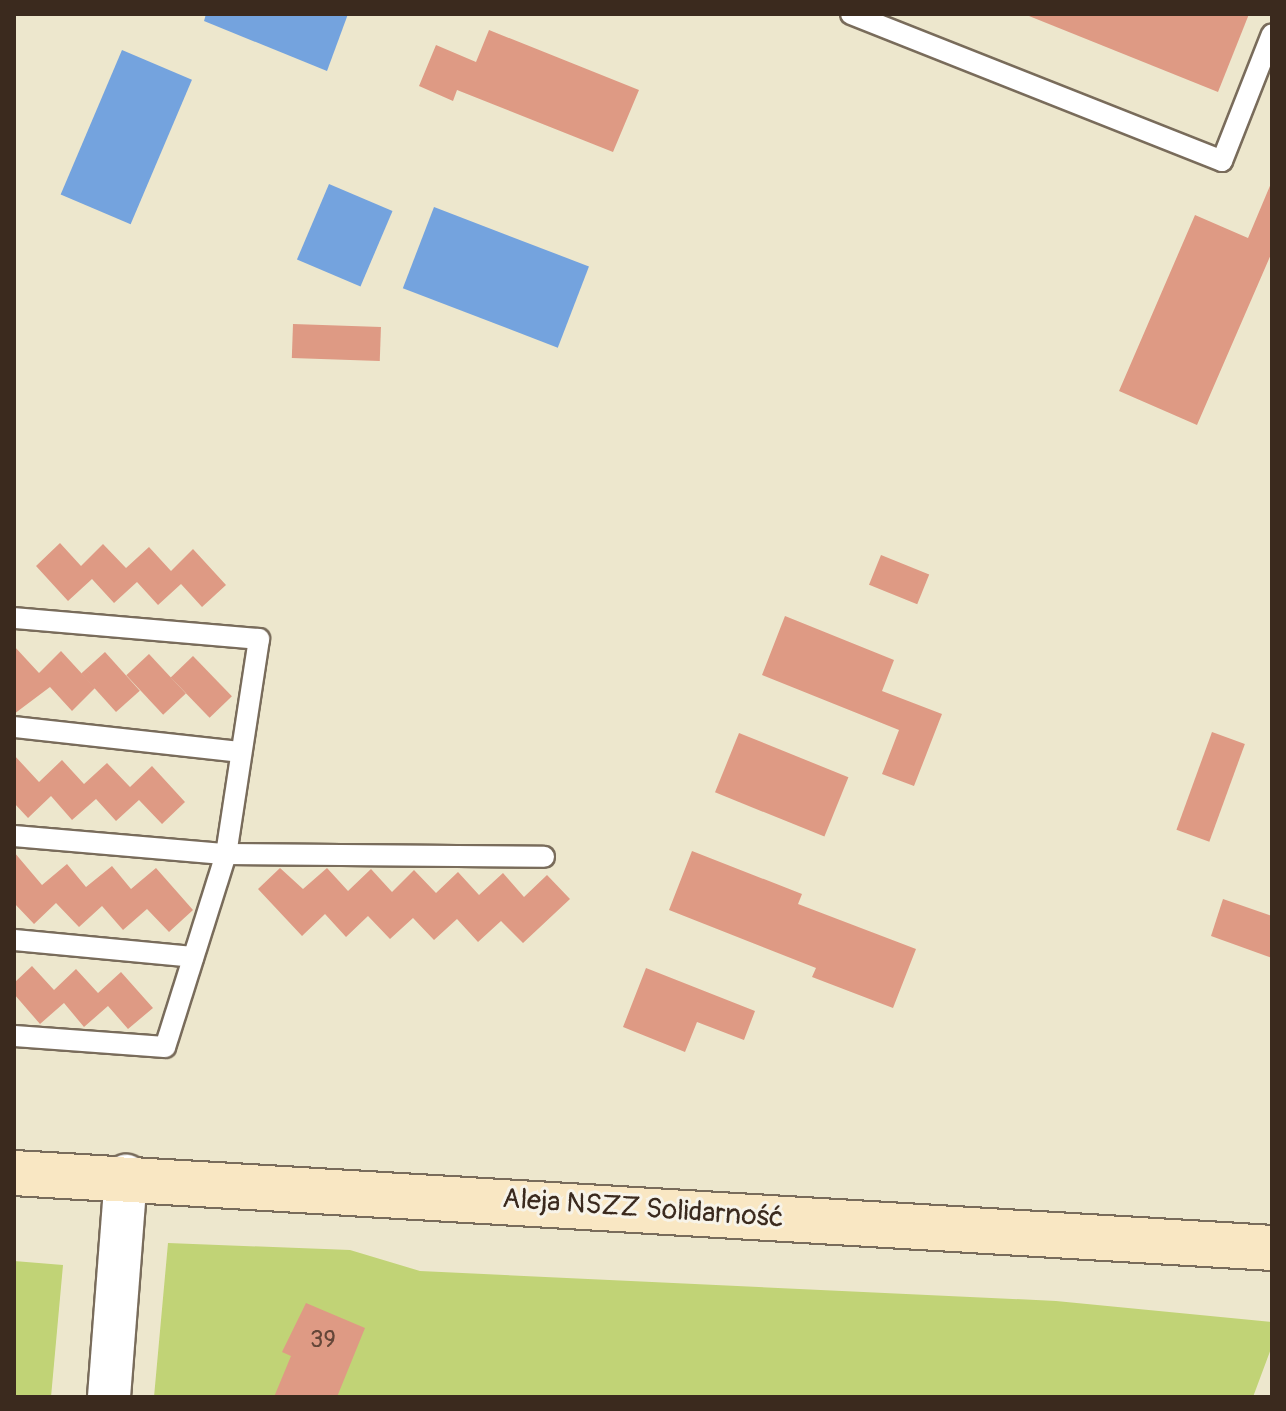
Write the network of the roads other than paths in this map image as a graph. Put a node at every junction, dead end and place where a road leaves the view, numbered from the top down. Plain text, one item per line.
1 (851, 14) edge
2 (1272, 34) edge
3 (1266, 67) edge
4 (14, 618) edge
5 (14, 727) edge
6 (241, 752) junction
7 (14, 836) edge
8 (226, 854) junction
9 (544, 857) dead end
10 (14, 940) edge
11 (193, 957) junction
12 (14, 1036) edge
13 (14, 1173) edge
14 (126, 1176) junction
15 (1272, 1248) edge
16 (109, 1397) edge

1 - 3 lane
2 - 3 lane
4 - 6 lane
5 - 6 lane
6 - 8 lane
7 - 8 lane
8 - 9 lane
8 - 11 lane
10 - 11 lane
11 - 12 lane
13 - 14 street, Aleja NSZZ Solidarność
14 - 15 street, Aleja NSZZ Solidarność
14 - 16 street

